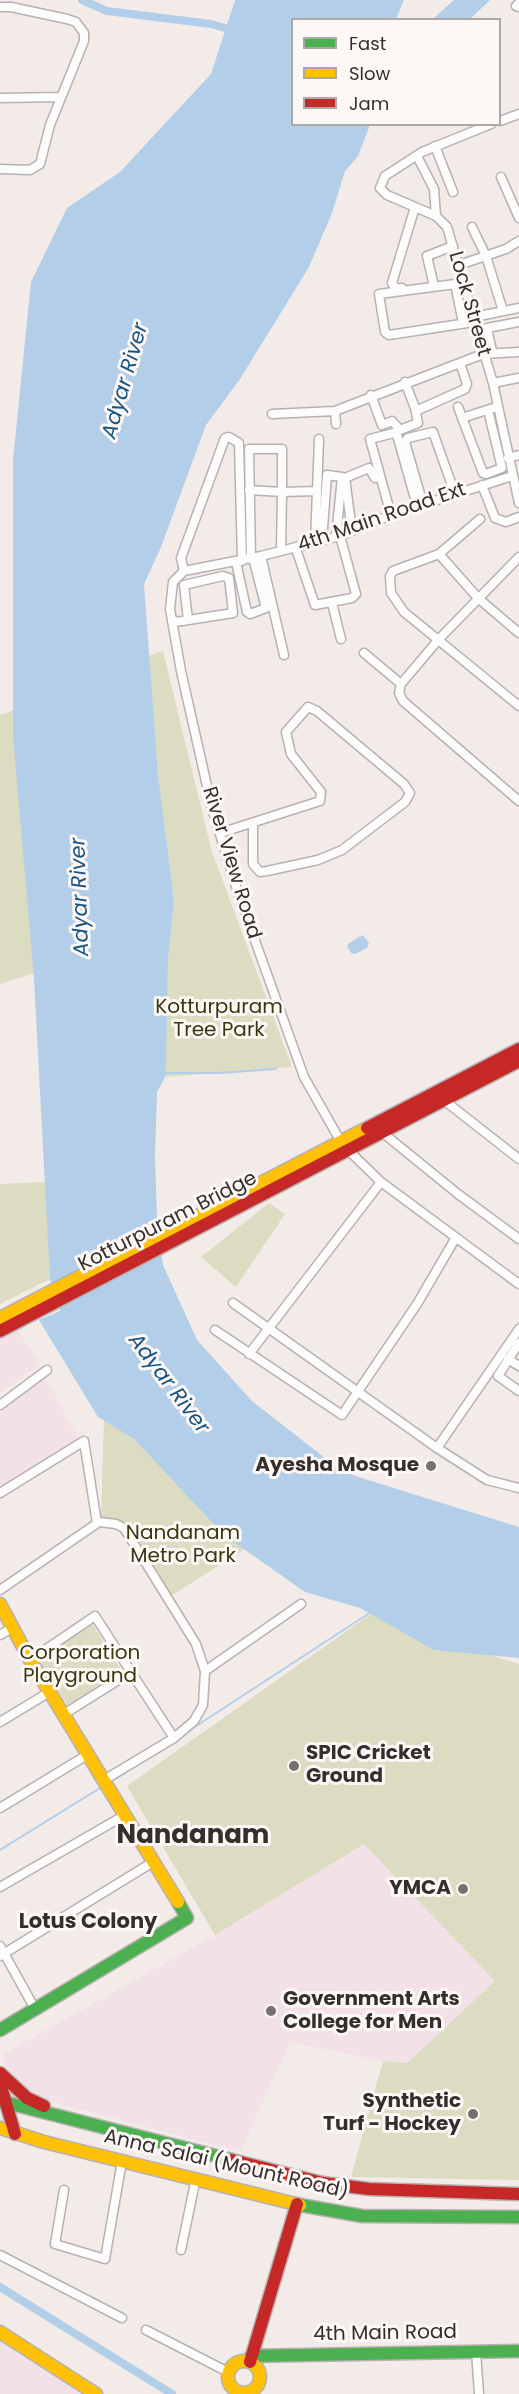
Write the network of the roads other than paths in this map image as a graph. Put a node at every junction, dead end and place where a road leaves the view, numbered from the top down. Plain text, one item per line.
1 (0, 7) edge
2 (60, 97) junction
3 (0, 98) edge
4 (519, 114) edge
5 (501, 121) edge
6 (487, 126) edge
7 (435, 147) junction
8 (417, 156) junction
9 (0, 169) edge
10 (501, 177) dead end
11 (453, 192) dead end
12 (415, 207) junction
13 (436, 216) junction
14 (519, 218) edge
15 (472, 227) dead end
16 (519, 241) edge
17 (453, 246) junction
18 (486, 256) junction
19 (459, 265) junction
20 (460, 281) junction
21 (432, 282) junction
22 (519, 308) edge
23 (503, 311) junction
24 (474, 321) junction
25 (519, 322) edge
26 (463, 323) junction
27 (487, 328) junction
28 (519, 350) edge
29 (486, 352) junction
30 (460, 363) junction
31 (519, 378) edge
32 (405, 382) junction
33 (493, 383) junction
34 (371, 395) junction
35 (458, 407) dead end
36 (415, 408) junction
37 (492, 408) junction
38 (335, 411) junction
39 (272, 414) dead end
40 (462, 418) junction
41 (336, 424) dead end
42 (319, 439) dead end
43 (519, 455) edge
44 (508, 458) junction
45 (512, 476) junction
46 (482, 485) junction
47 (249, 490) junction
48 (317, 491) junction
49 (282, 492) junction
50 (455, 494) junction
51 (519, 503) edge
52 (420, 505) junction
53 (389, 516) junction
54 (519, 517) edge
55 (480, 519) dead end
56 (352, 531) junction
57 (338, 537) junction
58 (318, 542) junction
59 (297, 549) junction
60 (281, 551) junction
61 (439, 554) junction
62 (519, 557) edge
63 (249, 559) junction
64 (183, 572) junction
65 (478, 598) junction
66 (332, 603) junction
67 (188, 620) junction
68 (172, 622) junction
69 (519, 633) edge
70 (341, 639) dead end
71 (439, 639) junction
72 (364, 653) dead end
73 (284, 655) dead end
74 (401, 684) junction
75 (519, 706) edge
76 (519, 801) edge
77 (253, 823) junction
78 (220, 833) junction
79 (519, 1049) edge
80 (519, 1061) edge
81 (445, 1101) junction
82 (383, 1133) junction
83 (340, 1149) junction
84 (519, 1159) edge
85 (381, 1182) junction
86 (455, 1239) junction
87 (519, 1239) edge
88 (519, 1284) edge
89 (233, 1303) dead end
90 (9, 1317) edge
91 (271, 1328) junction
92 (519, 1329) edge
93 (215, 1330) dead end
94 (0, 1331) edge
95 (519, 1343) edge
96 (249, 1354) junction
97 (508, 1359) junction
98 (519, 1366) edge
99 (47, 1370) dead end
100 (358, 1390) junction
101 (519, 1391) edge
102 (0, 1405) edge
103 (437, 1448) junction
104 (519, 1488) edge
105 (0, 1493) edge
106 (97, 1523) junction
107 (0, 1590) edge
108 (0, 1604) edge
109 (301, 1604) dead end
110 (12, 1628) junction
111 (0, 1635) edge
112 (30, 1660) junction
113 (131, 1671) junction
114 (205, 1671) junction
115 (51, 1691) junction
116 (64, 1714) junction
117 (0, 1722) edge
118 (174, 1738) junction
119 (87, 1755) junction
120 (104, 1780) junction
121 (0, 1808) edge
122 (125, 1815) junction
123 (153, 1862) junction
124 (0, 1887) edge
125 (1, 1952) edge
126 (35, 2009) junction
127 (0, 2030) edge
128 (0, 2073) edge
129 (0, 2083) edge
130 (4, 2102) edge
131 (61, 2116) junction
132 (1, 2126) edge
133 (15, 2134) junction
134 (122, 2161) junction
135 (196, 2178) junction
136 (64, 2190) dead end
137 (519, 2194) edge
138 (297, 2204) junction
139 (519, 2217) edge
140 (181, 2250) dead end
141 (0, 2254) edge
142 (122, 2318) dead end
143 (146, 2330) dead end
144 (0, 2332) edge
145 (476, 2351) junction
146 (519, 2351) edge
147 (251, 2359) junction
148 (228, 2372) junction
149 (229, 2391) edge
150 (251, 2393) edge
151 (96, 2394) edge
152 (479, 2394) edge

1 - 2 street
2 - 3 street
2 - 9 street
4 - 5 street
6 - 7 street
7 - 8 street
7 - 11 street
8 - 12 street
8 - 13 street
10 - 14 street
12 - 13 street
12 - 21 street
13 - 17 street, Lock Street
15 - 18 street
16 - 18 street
17 - 19 street, Lock Street
17 - 21 street
18 - 19 street
18 - 23 street
19 - 20 street, Lock Street
20 - 21 street
20 - 24 street, Lock Street
20 - 26 street
20 - 26 street
22 - 23 street
23 - 24 street
24 - 26 street
24 - 27 street
24 - 29 street, Lock Street
25 - 27 street
27 - 29 street
28 - 29 street
29 - 30 street
29 - 33 street, Lock Street
30 - 32 street
30 - 36 street
31 - 33 street
32 - 34 street
32 - 36 street
33 - 37 street, Lock Street
34 - 36 street
34 - 38 street
35 - 40 street
37 - 40 street
37 - 40 street
37 - 44 street, Lock Street
38 - 39 street
38 - 41 street
42 - 48 street
43 - 44 street
44 - 45 street, Lock Street
45 - 46 street, 4th Main Road Ext
45 - 51 street, Lock Street
46 - 50 street, 4th Main Road Ext
46 - 54 street
47 - 49 street
47 - 49 street
47 - 63 street
48 - 49 street
48 - 58 street
49 - 60 street
50 - 52 street, 4th Main Road Ext
50 - 52 street
52 - 53 street, 4th Main Road Ext
52 - 53 street
53 - 56 street, 4th Main Road Ext
53 - 56 street
55 - 61 street
56 - 57 street, 4th Main Road Ext
57 - 58 street, 4th Main Road Ext
57 - 58 street
57 - 66 street
58 - 59 street, 4th Main Road Ext
59 - 60 street, 4th Main Road Ext
59 - 66 street
60 - 63 street, 4th Main Road Ext
61 - 65 street
61 - 71 street
62 - 65 street
63 - 63 street
63 - 64 street, 4th Main Road Ext
63 - 64 street, River View Road
63 - 73 street
64 - 68 street, River View Road
65 - 69 street
65 - 71 street
66 - 70 street
67 - 67 street
67 - 68 street
68 - 78 street, River View Road
71 - 74 street
71 - 75 street
72 - 74 street
74 - 76 street
77 - 77 street
77 - 78 street
78 - 83 street, River View Road
79 - 83 main road
80 - 81 main road
81 - 82 main road
81 - 84 street
82 - 83 main road
82 - 87 street
83 - 85 street, River View Road
83 - 90 main road, Kotturpuram Bridge
85 - 86 street, River View Road
85 - 91 street
86 - 88 street, River View Road
86 - 100 street
89 - 91 street
90 - 94 main road, Kotturpuram Bridge
91 - 96 street
91 - 100 street
92 - 103 street
93 - 96 street
95 - 97 street
96 - 100 street
97 - 98 street
97 - 101 street
99 - 102 street
100 - 103 street
103 - 104 street
105 - 106 street
106 - 107 street
106 - 114 street
108 - 110 main road
109 - 114 street
110 - 111 street
110 - 112 main road
112 - 113 street
112 - 115 main road
113 - 116 street
113 - 118 street
114 - 118 street
115 - 116 main road
115 - 117 street
116 - 119 main road
118 - 120 street
119 - 120 main road
119 - 121 street
120 - 122 main road
122 - 123 main road
122 - 124 street
123 - 125 street
123 - 126 main road
125 - 126 street
126 - 127 main road
128 - 131 main road
129 - 130 main road
130 - 131 main road, Anna Salai (Mount Road)
130 - 133 main road
131 - 137 main road, Anna Salai (Mount Road)
132 - 133 main road, Anna Salai (Mount Road)
133 - 134 main road, Anna Salai (Mount Road)
134 - 135 main road, Anna Salai (Mount Road)
134 - 136 street
135 - 138 main road, Anna Salai (Mount Road)
135 - 140 street
138 - 139 main road, Anna Salai (Mount Road)
138 - 147 main road
141 - 142 street
143 - 148 street
144 - 151 main road
145 - 146 main road, 4th Main Road
145 - 147 main road, 4th Main Road
145 - 152 street
147 - 148 main road
147 - 150 main road
148 - 149 main road
149 - 150 main road

